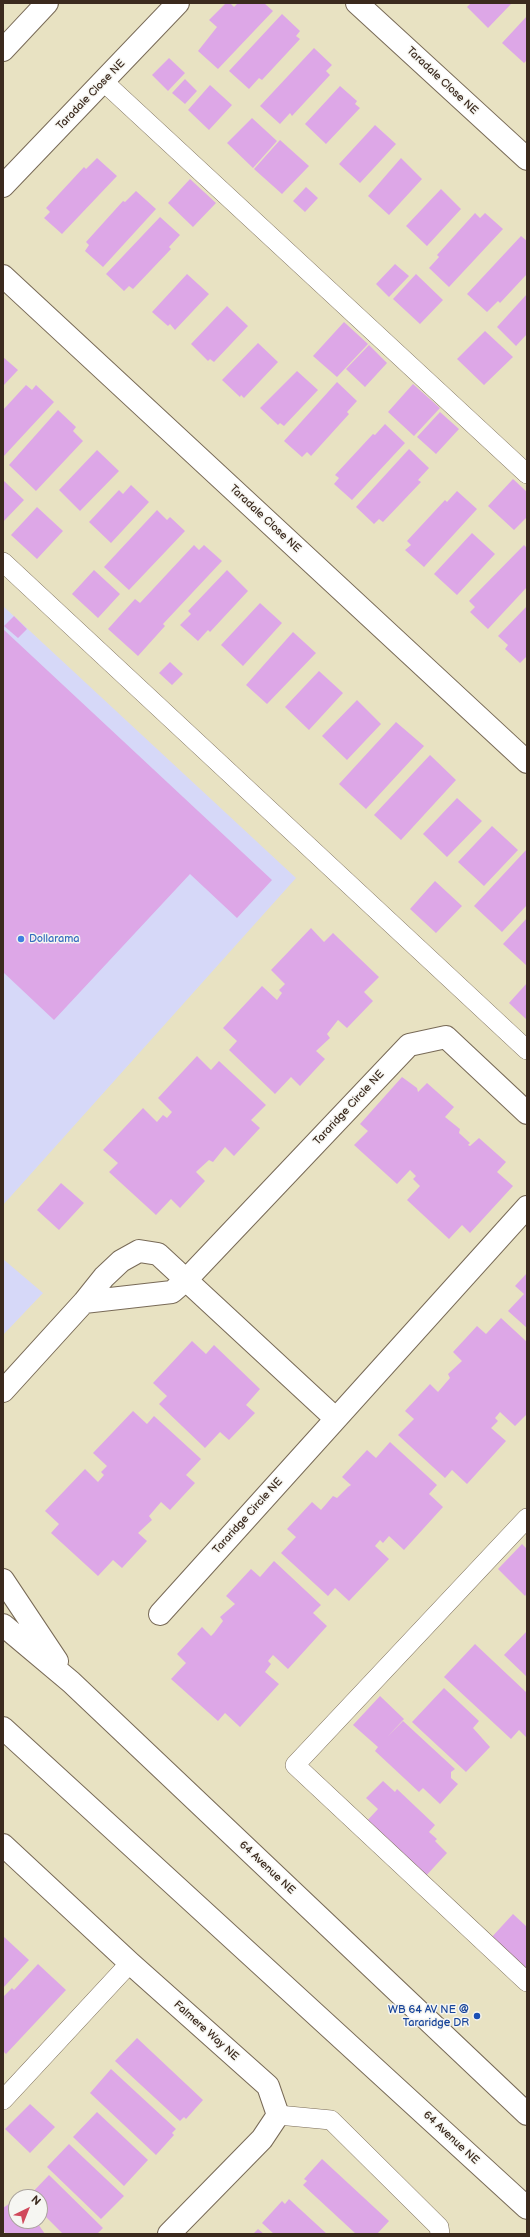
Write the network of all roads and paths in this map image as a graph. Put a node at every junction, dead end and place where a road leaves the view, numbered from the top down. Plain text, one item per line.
1 (47, 3) edge
2 (178, 3) edge
3 (357, 3) edge
4 (3, 50) edge
5 (104, 82) junction
6 (527, 159) edge
7 (3, 186) edge
8 (3, 276) edge
9 (527, 474) edge
10 (3, 562) edge
11 (527, 762) edge
12 (527, 1050) edge
13 (527, 1113) edge
14 (527, 1207) edge
15 (187, 1279) junction
16 (84, 1302) junction
17 (3, 1391) edge
18 (335, 1418) junction
19 (527, 1518) edge
20 (3, 1580) edge
21 (160, 1614) dead end
22 (3, 1625) edge
23 (71, 1682) junction
24 (3, 1728) edge
25 (3, 1845) edge
26 (130, 1963) junction
27 (527, 1982) edge
28 (3, 2100) edge
29 (527, 2114) edge
30 (278, 2115) junction
31 (511, 2193) junction
32 (527, 2208) edge
33 (527, 2220) edge
34 (170, 2234) edge
35 (440, 2234) edge

1 - 4 street
2 - 5 street, Taradale Close NE
3 - 6 street, Taradale Close NE
5 - 7 street, Taradale Close NE
5 - 9 lane
8 - 11 street, Taradale Close NE
10 - 12 lane
13 - 15 street, Tararidge Circle NE
14 - 18 street, Tararidge Circle NE
15 - 16 street, Tararidge Circle NE
15 - 16 street
15 - 18 street
16 - 17 street
18 - 21 street, Tararidge Circle NE
19 - 27 lane
20 - 23 street
22 - 23 street, 64 Avenue NE
23 - 29 street, 64 Avenue NE
24 - 31 street, 64 Avenue NE
25 - 26 street, Falmere Way NE
26 - 28 lane
26 - 30 street, Falmere Way NE
30 - 34 street
30 - 35 lane
31 - 32 street, 64 Avenue NE
31 - 33 street

